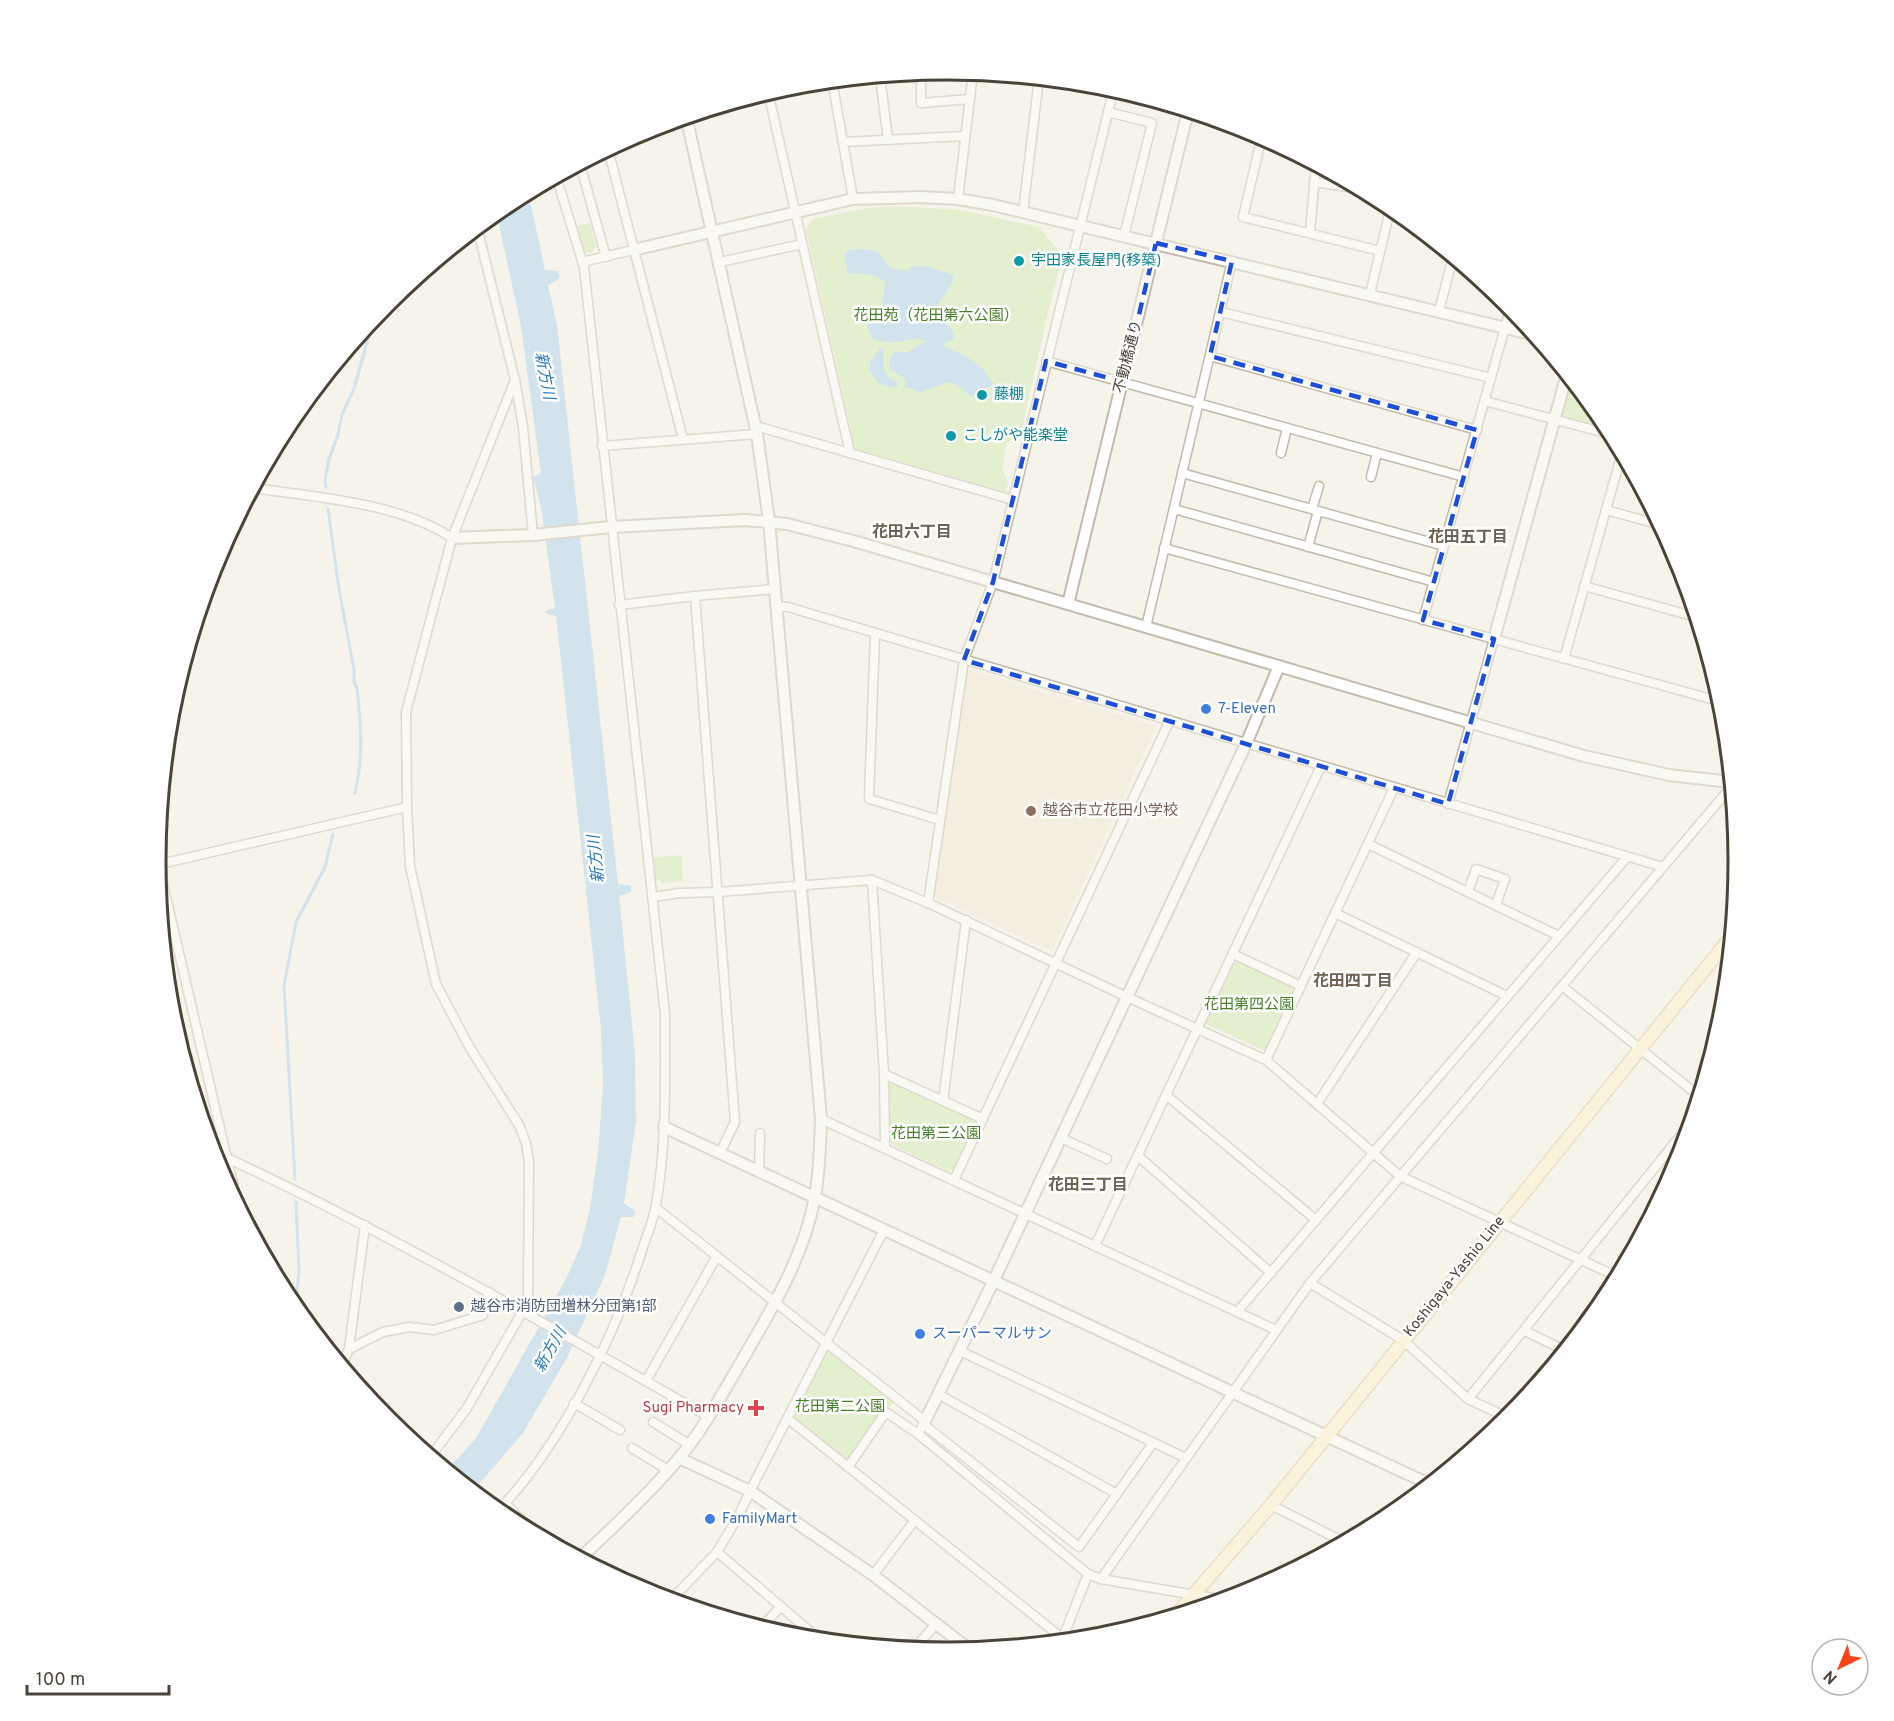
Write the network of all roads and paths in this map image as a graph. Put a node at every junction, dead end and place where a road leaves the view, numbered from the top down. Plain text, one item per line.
1 (972, 80) edge
2 (921, 81) edge
3 (881, 82) edge
4 (1038, 85) edge
5 (833, 88) edge
6 (1112, 98) edge
7 (970, 99) junction
8 (770, 101) edge
9 (1108, 112) junction
10 (1186, 117) edge
11 (688, 124) edge
12 (965, 136) junction
13 (888, 140) junction
14 (843, 142) junction
15 (1260, 145) edge
16 (610, 156) edge
17 (582, 171) edge
18 (1315, 172) edge
19 (1314, 182) junction
20 (558, 183) edge
21 (1341, 186) edge
22 (958, 199) junction
23 (854, 200) junction
24 (795, 212) junction
25 (1023, 212) junction
26 (1388, 216) edge
27 (1080, 225) junction
28 (713, 231) junction
29 (1310, 232) junction
30 (479, 236) edge
31 (1124, 236) junction
32 (1156, 243) junction
33 (802, 244) junction
34 (633, 250) junction
35 (1380, 251) junction
36 (606, 257) junction
37 (1232, 261) junction
38 (582, 262) junction
39 (720, 262) junction
40 (1451, 264) edge
41 (1370, 294) junction
42 (1439, 311) junction
43 (1221, 312) junction
44 (1508, 318) edge
45 (1506, 327) junction
46 (1520, 331) edge
47 (1210, 356) junction
48 (1046, 361) junction
49 (1491, 378) junction
50 (514, 380) junction
51 (1123, 382) junction
52 (1565, 382) edge
53 (1485, 402) junction
54 (1199, 403) junction
55 (1555, 420) junction
56 (1287, 428) junction
57 (757, 430) junction
58 (1477, 430) junction
59 (1599, 431) edge
60 (682, 439) junction
61 (602, 446) junction
62 (850, 453) junction
63 (1281, 453) dead end
64 (1377, 453) junction
65 (1619, 464) edge
66 (1182, 473) junction
67 (1371, 477) dead end
68 (1464, 477) junction
69 (1319, 486) dead end
70 (261, 489) edge
71 (1012, 500) junction
72 (1174, 509) junction
73 (1315, 510) junction
74 (1606, 510) junction
75 (769, 521) junction
76 (1650, 522) edge
77 (611, 527) junction
78 (533, 534) junction
79 (452, 538) junction
80 (1444, 546) junction
81 (1308, 547) junction
82 (1164, 548) junction
83 (993, 582) junction
84 (1434, 582) junction
85 (1584, 586) junction
86 (775, 589) junction
87 (695, 596) junction
88 (1068, 604) junction
89 (619, 605) junction
90 (776, 606) junction
91 (1689, 615) edge
92 (1423, 620) junction
93 (1146, 627) junction
94 (875, 633) junction
95 (1494, 639) junction
96 (1564, 658) junction
97 (963, 660) junction
98 (1280, 666) junction
99 (1711, 699) edge
100 (1170, 720) junction
101 (1470, 723) junction
102 (1246, 744) junction
103 (1320, 766) junction
104 (1723, 781) edge
105 (1394, 788) junction
106 (1725, 795) edge
107 (1448, 804) junction
108 (407, 807) junction
109 (940, 820) junction
110 (1368, 844) junction
111 (1627, 857) junction
112 (166, 862) edge
113 (1663, 867) junction
114 (872, 880) junction
115 (800, 885) junction
116 (718, 892) junction
117 (1468, 892) junction
118 (652, 897) junction
119 (928, 903) junction
120 (1496, 905) junction
121 (168, 910) edge
122 (1335, 913) junction
123 (966, 920) junction
124 (1559, 936) junction
125 (1722, 948) edge
126 (1417, 952) junction
127 (1233, 954) junction
128 (1056, 963) junction
129 (1301, 986) junction
130 (1562, 986) junction
131 (1507, 996) junction
132 (1126, 997) junction
133 (1197, 1029) junction
134 (1640, 1049) junction
135 (1266, 1060) junction
136 (884, 1074) junction
137 (1693, 1091) edge
138 (1166, 1095) junction
139 (943, 1101) junction
140 (1317, 1104) junction
141 (821, 1119) junction
142 (983, 1119) junction
143 (664, 1127) junction
144 (760, 1133) dead end
145 (1061, 1138) junction
146 (1675, 1142) edge
147 (885, 1148) junction
148 (720, 1153) junction
149 (1373, 1153) junction
150 (1138, 1156) junction
151 (227, 1158) junction
152 (1107, 1159) dead end
153 (229, 1168) edge
154 (759, 1172) junction
155 (1400, 1176) junction
156 (954, 1180) junction
157 (815, 1197) junction
158 (656, 1208) junction
159 (1025, 1213) junction
160 (1316, 1221) junction
161 (1500, 1222) junction
162 (365, 1225) junction
163 (884, 1230) junction
164 (1095, 1246) junction
165 (717, 1256) junction
166 (1581, 1260) junction
167 (1271, 1273) junction
168 (1609, 1273) edge
169 (994, 1280) junction
170 (1310, 1283) junction
171 (489, 1292) junction
172 (776, 1303) junction
173 (523, 1311) junction
174 (1237, 1312) junction
175 (1276, 1330) junction
176 (1525, 1331) junction
177 (1403, 1340) junction
178 (826, 1343) junction
179 (1558, 1347) edge
180 (349, 1349) junction
181 (960, 1351) junction
182 (600, 1355) junction
183 (345, 1358) edge
184 (646, 1382) junction
185 (1232, 1392) junction
186 (939, 1394) junction
187 (1468, 1399) junction
188 (574, 1403) junction
189 (1499, 1413) edge
190 (709, 1418) junction
191 (787, 1418) junction
192 (653, 1422) dead end
193 (924, 1422) junction
194 (620, 1430) dead end
195 (918, 1434) junction
196 (1326, 1436) junction
197 (1154, 1443) junction
198 (690, 1444) junction
199 (632, 1448) dead end
200 (435, 1450) edge
201 (679, 1458) junction
202 (1186, 1458) junction
203 (848, 1467) junction
204 (668, 1470) junction
205 (1421, 1480) edge
206 (750, 1491) junction
207 (1117, 1494) junction
208 (505, 1503) joint
209 (1271, 1505) junction
210 (509, 1507) edge
211 (915, 1520) junction
212 (1336, 1538) edge
213 (586, 1552) edge
214 (717, 1552) junction
215 (1088, 1574) junction
216 (873, 1575) junction
217 (1101, 1579) junction
218 (677, 1593) edge
219 (1194, 1595) junction
220 (1206, 1597) edge
221 (1186, 1604) edge
222 (781, 1606) junction
223 (769, 1620) edge
224 (936, 1624) junction
225 (806, 1628) edge
226 (1065, 1632) edge
227 (1056, 1634) edge
228 (921, 1641) edge
229 (959, 1642) edge

1 - 7 street
2 - 7 street
3 - 13 street
4 - 25 street
5 - 14 street
6 - 9 street
7 - 12 street
8 - 24 street
9 - 27 street
9 - 31 street
10 - 32 street, 不動橋通り
11 - 28 street
12 - 13 street
12 - 22 street
13 - 14 street
14 - 23 street
15 - 29 street
16 - 34 street
17 - 36 street
18 - 19 street
19 - 21 street
19 - 29 street
20 - 38 street
22 - 23 street
22 - 25 street
23 - 24 street
24 - 28 street
24 - 33 street
25 - 27 street
26 - 35 street
27 - 31 street
27 - 48 street
28 - 34 street
28 - 39 street
29 - 35 street
30 - 50 street
31 - 32 street
32 - 37 street
32 - 51 street, 不動橋通り
33 - 39 street
33 - 62 street
34 - 36 street
34 - 60 street
35 - 41 street
36 - 38 street
37 - 41 street
37 - 43 street
38 - 61 street
39 - 57 street
40 - 42 street
41 - 42 street
42 - 45 street
43 - 47 street
43 - 49 street
44 - 45 street
45 - 46 street
45 - 49 street
47 - 54 street
47 - 58 street
48 - 51 street
48 - 71 street
49 - 53 street
50 - 78 street
50 - 79 street
51 - 54 street
51 - 88 street, 不動橋通り
52 - 55 street
53 - 55 street
53 - 58 street
54 - 56 street
54 - 66 street
55 - 59 street
55 - 95 street
56 - 63 street
56 - 64 street
57 - 60 street
57 - 62 street
57 - 75 street
58 - 68 street
60 - 61 street
61 - 77 street
62 - 71 street
64 - 67 street
64 - 68 street
65 - 74 street
66 - 72 street
66 - 73 street
68 - 80 street
69 - 73 street
70 - 79 street
71 - 83 street
72 - 81 street
72 - 82 street
73 - 80 street
73 - 81 street
74 - 76 street
74 - 85 street
75 - 77 street
75 - 83 street
75 - 86 street
77 - 78 street
77 - 89 street
78 - 79 street
79 - 108 street
80 - 84 street
81 - 84 street
82 - 92 street
82 - 93 street
83 - 88 street
83 - 97 street
84 - 92 street
85 - 91 street
85 - 96 street
86 - 87 street
86 - 90 street
87 - 89 street
87 - 116 street
88 - 93 street
89 - 118 street
90 - 94 street
90 - 115 street
92 - 95 street
93 - 98 street
94 - 97 street
94 - 109 street
95 - 96 street
95 - 101 street
96 - 99 street
97 - 100 street
97 - 109 street
98 - 101 street
98 - 102 street
100 - 102 street
100 - 128 street
101 - 104 street
101 - 107 street
102 - 103 street
102 - 132 street
103 - 105 street
103 - 127 street
105 - 107 street
105 - 110 street
106 - 113 street
107 - 111 street
108 - 112 street
108 - 173 street
109 - 119 street
110 - 117 street
110 - 122 street
111 - 113 street
111 - 124 street
113 - 130 street
114 - 115 street
114 - 119 street
114 - 136 street
115 - 116 street
115 - 141 street
116 - 118 street
116 - 148 street
117 - 120 street
117 - 120 street
118 - 143 street
119 - 123 street
120 - 124 street
121 - 151 street
122 - 126 street
122 - 129 street
123 - 128 street
123 - 139 street
124 - 131 street
125 - 134 main road, Koshigaya-Yashio Line
126 - 131 street
126 - 140 street
127 - 129 street
127 - 133 street
128 - 132 street
128 - 142 street
129 - 135 street
130 - 134 street
130 - 155 street
131 - 149 street
132 - 133 street
132 - 145 street
133 - 135 street
133 - 138 street
134 - 137 street
134 - 161 main road, Koshigaya-Yashio Line
135 - 140 street
136 - 139 street
136 - 147 street
138 - 150 street
138 - 160 street
139 - 142 street
140 - 149 street
141 - 147 street
141 - 157 street
142 - 156 street
143 - 148 street
143 - 158 street
144 - 154 street
145 - 152 street
145 - 159 street
146 - 166 street
147 - 156 street
148 - 154 street
149 - 155 street
149 - 160 street
150 - 164 street
150 - 167 street
151 - 153 street
151 - 162 street
154 - 157 street
155 - 161 street
155 - 170 street
156 - 159 street
157 - 163 street
157 - 172 street
158 - 165 street
158 - 182 street
159 - 164 street
159 - 169 street
160 - 167 street
161 - 166 street
161 - 177 main road, Koshigaya-Yashio Line
162 - 171 street
162 - 180 street
163 - 169 street
163 - 178 street
164 - 174 street
165 - 172 street
165 - 184 street
166 - 168 street
166 - 176 street
167 - 174 street
169 - 181 street
169 - 185 street
170 - 175 street
170 - 177 street
171 - 173 street
171 - 180 street
172 - 178 street
172 - 190 street
173 - 182 street
173 - 200 street
174 - 175 street
175 - 185 street
176 - 179 street
176 - 187 street
177 - 187 street
177 - 196 main road, Koshigaya-Yashio Line
178 - 191 street
178 - 193 street
180 - 183 street
181 - 186 street
181 - 197 street
182 - 184 street
182 - 188 street
184 - 190 street
185 - 196 street
185 - 202 street
186 - 193 street
186 - 207 street
187 - 189 street
188 - 194 street
188 - 208 street
190 - 198 street
191 - 203 street
191 - 206 street
192 - 198 street
193 - 195 street
193 - 207 street
195 - 203 street
195 - 215 street
196 - 205 street
196 - 209 main road, Koshigaya-Yashio Line
197 - 202 street
197 - 207 street
198 - 201 street
199 - 204 street
201 - 204 street
201 - 206 street
202 - 217 street
203 - 211 street
204 - 213 street
206 - 214 street
206 - 216 street
208 - 210 street
209 - 212 street
209 - 219 main road, Koshigaya-Yashio Line
211 - 216 street
211 - 227 street
214 - 218 street
214 - 222 street
215 - 217 street
215 - 226 street
216 - 224 street
217 - 219 street
219 - 220 street
219 - 221 main road, Koshigaya-Yashio Line
222 - 223 street
222 - 225 street
224 - 228 street
224 - 229 street

